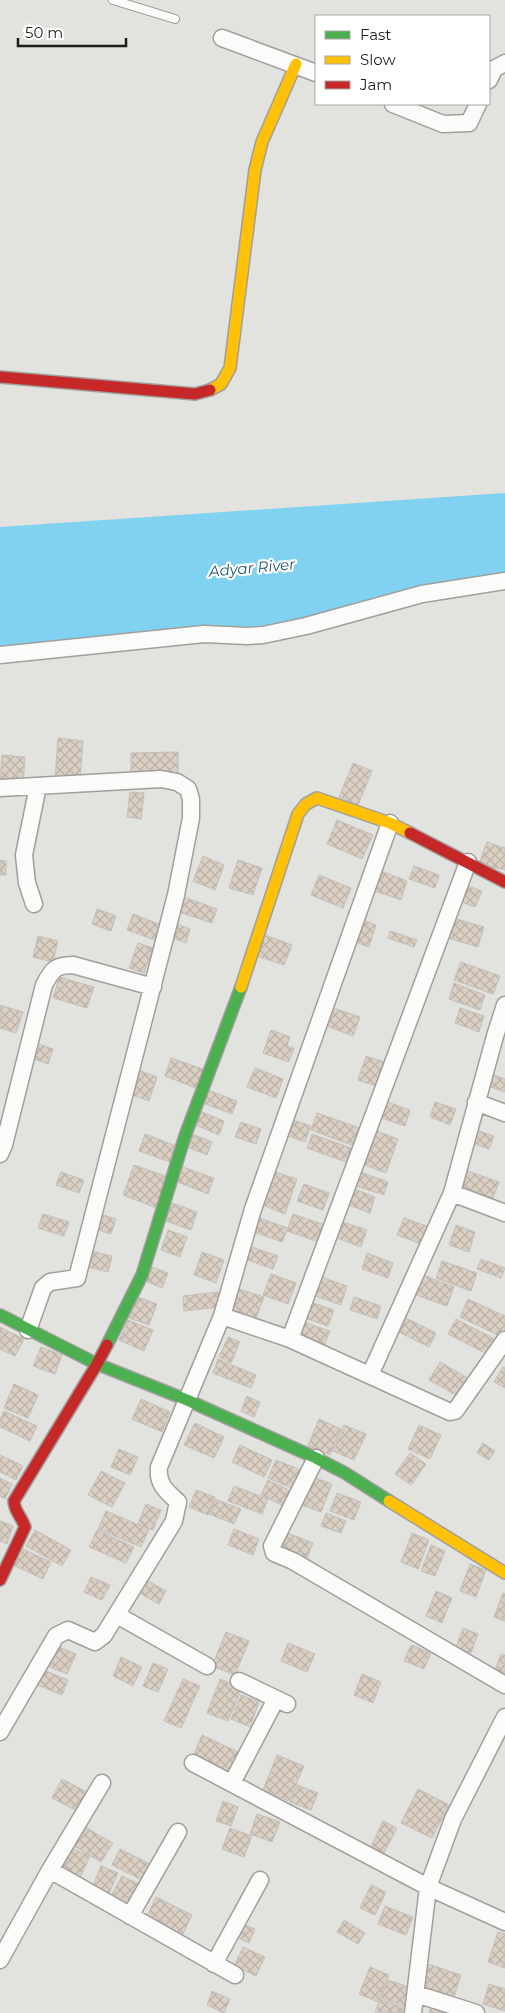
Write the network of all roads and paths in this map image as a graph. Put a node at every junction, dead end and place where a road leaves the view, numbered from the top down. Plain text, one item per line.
1 (113, 0) edge
2 (175, 19) dead end
3 (222, 38) dead end
4 (505, 63) edge
5 (296, 64) junction
6 (315, 73) edge
7 (490, 78) edge
8 (396, 105) edge
9 (478, 105) edge
10 (0, 377) edge
11 (505, 581) edge
12 (0, 655) edge
13 (38, 786) junction
14 (0, 788) edge
15 (390, 823) junction
16 (468, 862) junction
17 (505, 882) edge
18 (34, 904) dead end
19 (153, 987) junction
20 (505, 1006) edge
21 (502, 1023) edge
22 (476, 1102) junction
23 (505, 1112) edge
24 (0, 1154) edge
25 (452, 1193) junction
26 (505, 1213) edge
27 (0, 1315) edge
28 (222, 1316) junction
29 (28, 1330) junction
30 (290, 1339) junction
31 (505, 1340) edge
32 (97, 1364) junction
33 (370, 1375) junction
34 (187, 1400) junction
35 (316, 1458) junction
36 (505, 1572) edge
37 (0, 1580) edge
38 (117, 1615) junction
39 (207, 1666) dead end
40 (238, 1682) dead end
41 (505, 1685) edge
42 (505, 1717) edge
43 (0, 1732) edge
44 (193, 1763) dead end
45 (102, 1783) dead end
46 (232, 1783) junction
47 (178, 1832) dead end
48 (50, 1870) junction
49 (260, 1880) dead end
50 (428, 1887) junction
51 (130, 1916) junction
52 (505, 1922) edge
53 (2, 1954) edge
54 (214, 1964) junction
55 (235, 1976) dead end
56 (416, 1994) junction
57 (413, 2013) edge
58 (476, 2013) edge

1 - 2 lane
3 - 5 street
4 - 7 street
5 - 6 street
5 - 10 street
8 - 9 street
11 - 12 street
13 - 14 street
13 - 18 street
13 - 19 street
15 - 16 street
15 - 28 street
15 - 32 street
16 - 17 street
16 - 30 street
19 - 24 street
19 - 29 street
20 - 21 street
21 - 22 street
22 - 23 street
22 - 25 street
25 - 26 street
25 - 33 street
27 - 29 street
28 - 30 street
28 - 34 street
29 - 32 street
30 - 33 street
31 - 33 street
32 - 34 street
32 - 37 street
34 - 35 street
34 - 38 street
35 - 36 street
35 - 41 street
38 - 39 street
38 - 43 street
40 - 46 street
42 - 50 street
44 - 46 street
45 - 48 street
46 - 50 street
47 - 51 street
48 - 51 street
48 - 53 street
49 - 54 street
50 - 52 street
50 - 56 street
51 - 54 street
54 - 55 street
56 - 57 street
56 - 58 street

